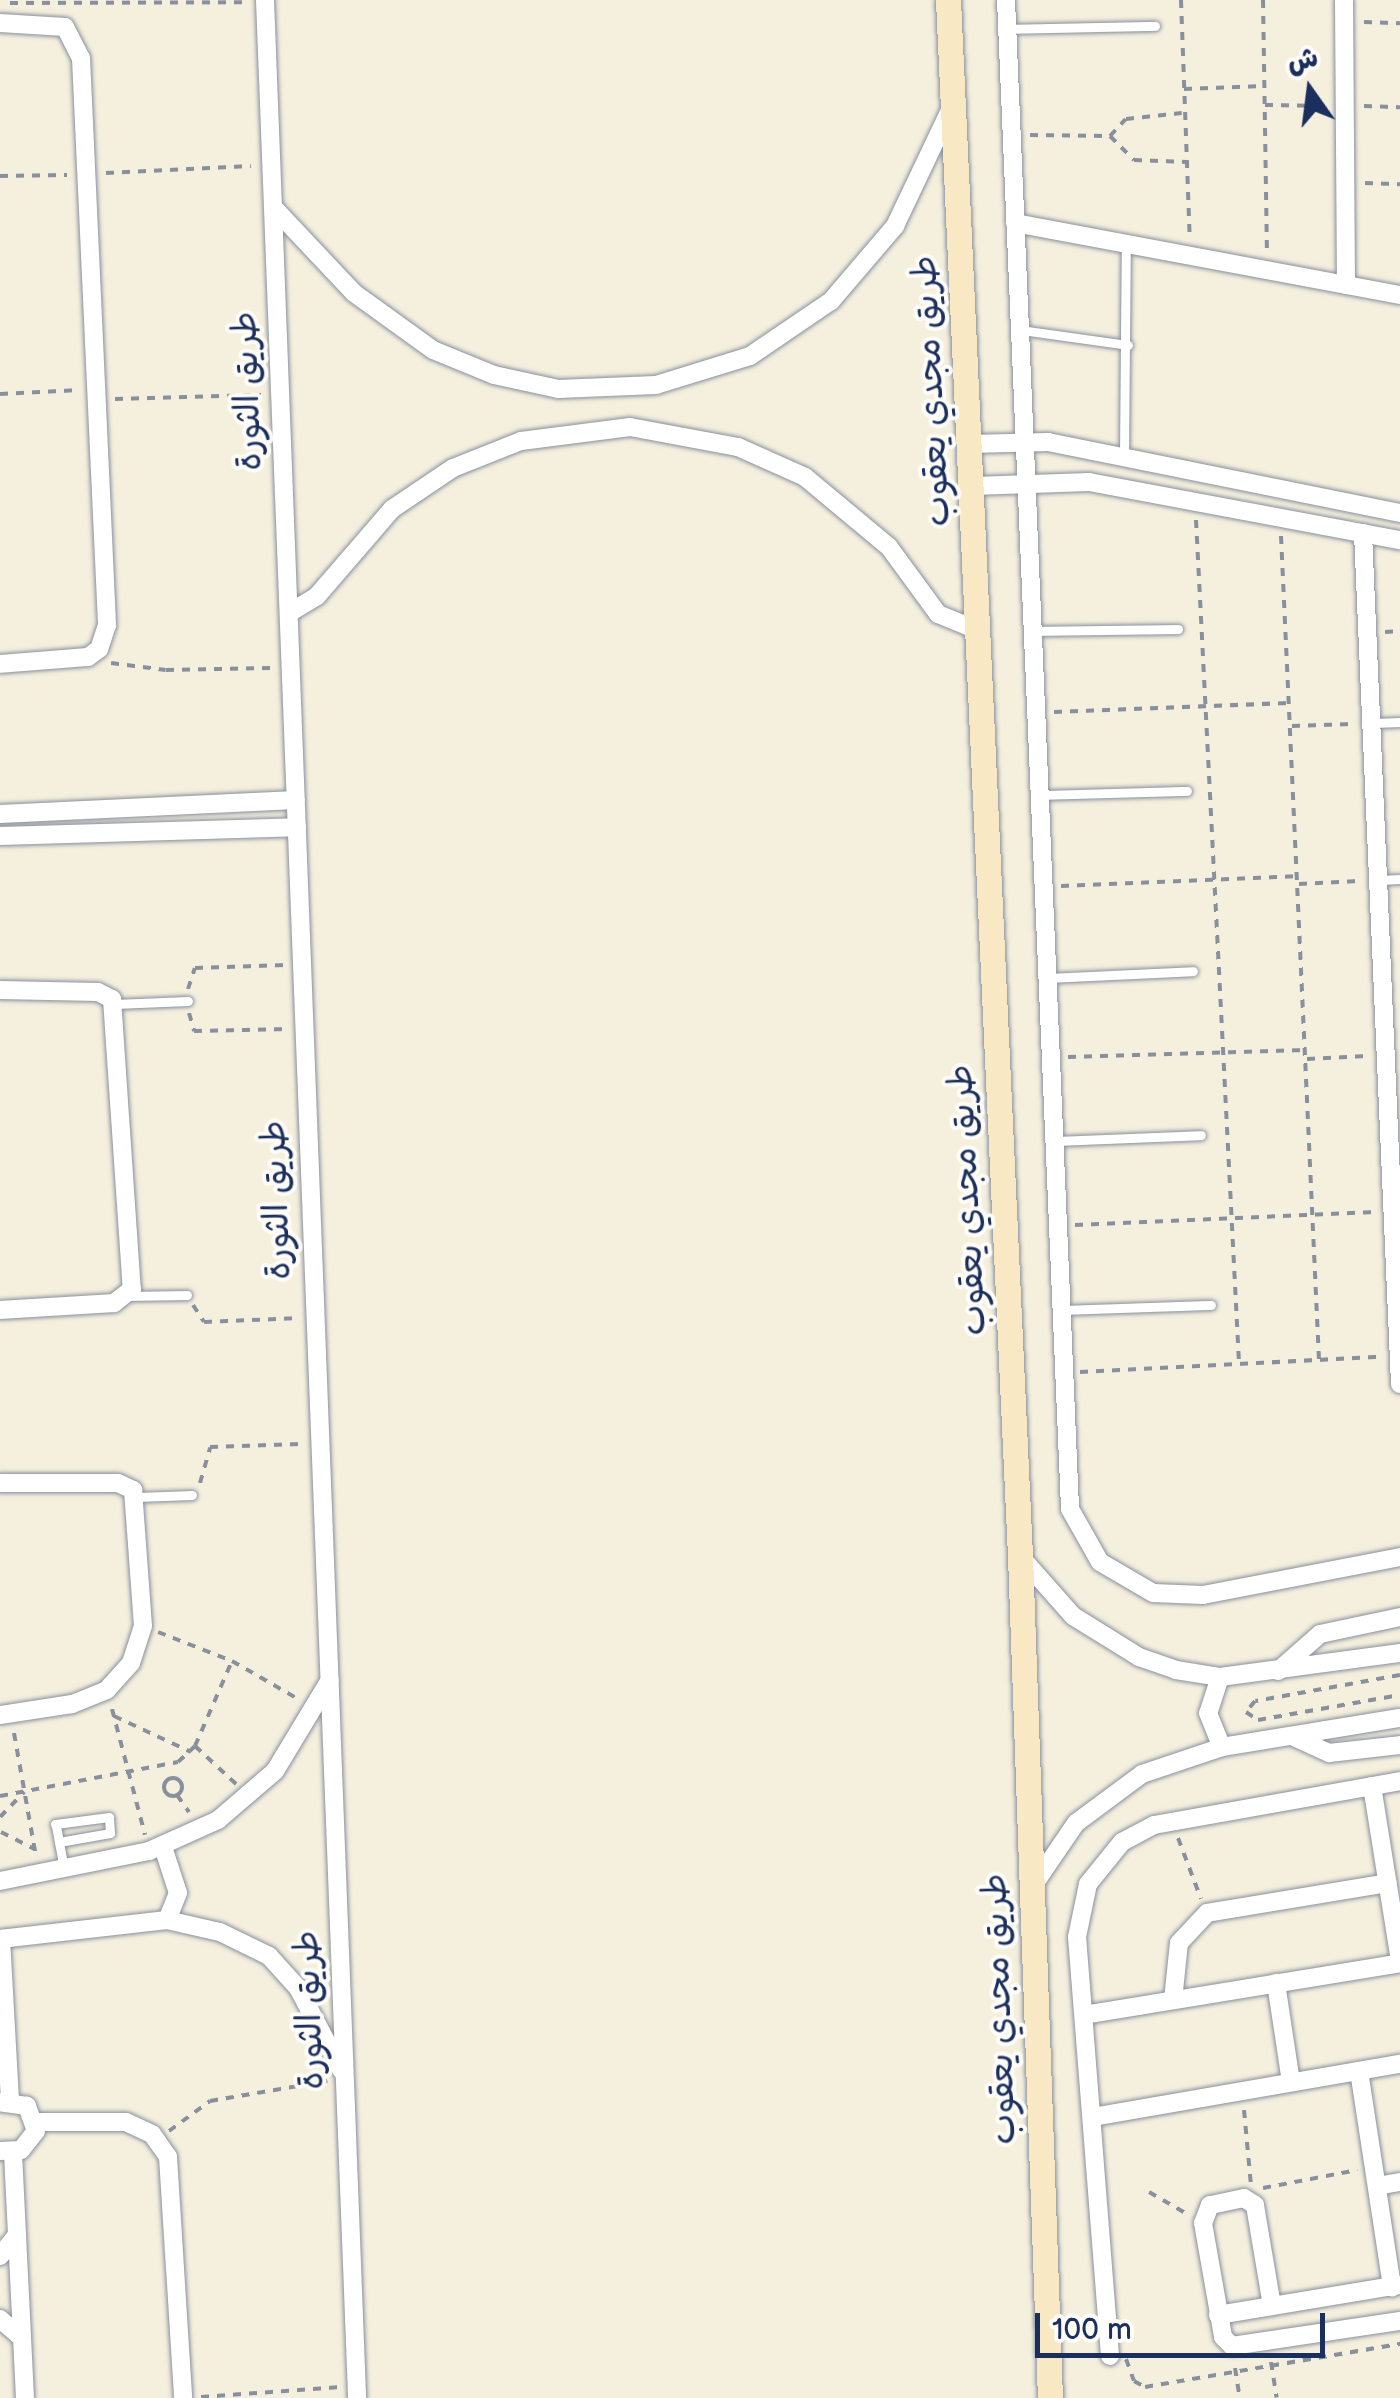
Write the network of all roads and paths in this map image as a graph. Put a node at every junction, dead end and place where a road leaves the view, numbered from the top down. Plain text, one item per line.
1 (948, 0) edge
2 (1006, 0) edge
3 (1181, 0) edge
4 (1263, 0) edge
5 (1344, 0) edge
6 (264, 1) edge
7 (0, 4) edge
8 (1344, 22) junction
9 (1400, 22) edge
10 (0, 23) edge
11 (1154, 26) dead end
12 (1007, 29) junction
13 (1264, 86) junction
14 (1184, 90) junction
15 (953, 106) junction
16 (1185, 113) junction
17 (1012, 135) junction
18 (1110, 136) junction
19 (1188, 162) junction
20 (271, 165) junction
21 (87, 174) junction
22 (0, 176) edge
23 (1346, 183) junction
24 (1400, 184) edge
25 (273, 207) junction
26 (1016, 223) junction
27 (1126, 244) junction
28 (1190, 258) junction
29 (1268, 272) junction
30 (1346, 285) junction
31 (1400, 295) edge
32 (1019, 330) junction
33 (1128, 345) junction
34 (0, 394) edge
35 (97, 394) junction
36 (280, 394) junction
37 (1025, 443) junction
38 (970, 444) junction
39 (1124, 461) junction
40 (1025, 483) junction
41 (973, 486) junction
42 (1194, 500) junction
43 (1400, 513) edge
44 (1280, 517) junction
45 (1363, 533) junction
46 (1400, 540) edge
47 (289, 613) junction
48 (1178, 628) dead end
49 (977, 630) junction
50 (1030, 631) junction
51 (88, 657) junction
52 (0, 664) edge
53 (291, 668) junction
54 (1291, 703) junction
55 (1210, 706) junction
56 (1034, 713) junction
57 (1400, 722) edge
58 (1374, 723) junction
59 (1292, 726) junction
60 (1188, 791) dead end
61 (1037, 795) junction
62 (296, 800) junction
63 (0, 814) edge
64 (296, 827) junction
65 (0, 836) edge
66 (1298, 876) junction
67 (1400, 879) edge
68 (1217, 880) junction
69 (1380, 880) junction
70 (1299, 884) junction
71 (1041, 886) junction
72 (302, 964) junction
73 (1193, 971) dead end
74 (1044, 978) junction
75 (0, 990) edge
76 (188, 1001) junction
77 (114, 1004) junction
78 (304, 1028) junction
79 (1306, 1050) junction
80 (1225, 1053) junction
81 (1394, 1054) edge
82 (1048, 1058) junction
83 (1306, 1059) junction
84 (1202, 1135) dead end
85 (1052, 1142) junction
86 (1396, 1211) edge
87 (1313, 1214) junction
88 (1233, 1218) junction
89 (1055, 1226) junction
90 (188, 1295) joint
91 (128, 1296) junction
92 (1211, 1305) dead end
93 (0, 1310) edge
94 (1058, 1310) junction
95 (1398, 1310) edge
96 (314, 1318) junction
97 (1399, 1356) edge
98 (1319, 1360) junction
99 (1240, 1364) junction
100 (1060, 1373) junction
101 (1400, 1384) edge
102 (318, 1444) junction
103 (0, 1483) edge
104 (192, 1496) joint
105 (137, 1498) junction
106 (1020, 1556) junction
107 (1400, 1557) edge
108 (1400, 1617) edge
109 (143, 1626) junction
110 (1400, 1653) edge
111 (232, 1661) junction
112 (1278, 1671) junction
113 (1400, 1674) edge
114 (1220, 1677) junction
115 (330, 1679) junction
116 (107, 1690) junction
117 (1400, 1695) edge
118 (314, 1710) junction
119 (5, 1714) edge
120 (114, 1716) junction
121 (1400, 1718) edge
122 (1292, 1736) junction
123 (1400, 1745) edge
124 (196, 1746) junction
125 (1222, 1747) junction
126 (191, 1752) junction
127 (163, 1767) junction
128 (129, 1773) junction
129 (168, 1780) dead end
130 (1400, 1781) edge
131 (1372, 1786) junction
132 (24, 1792) junction
133 (0, 1796) edge
134 (249, 1796) junction
135 (0, 1819) edge
136 (1171, 1820) junction
137 (0, 1832) edge
138 (59, 1842) junction
139 (35, 1849) junction
140 (156, 1849) junction
141 (64, 1869) junction
142 (39, 1874) junction
143 (0, 1882) edge
144 (1388, 1883) junction
145 (1030, 1892) junction
146 (1207, 1913) junction
147 (167, 1920) junction
148 (0, 1939) edge
149 (1400, 1962) edge
150 (1276, 1983) junction
151 (1173, 2000) junction
152 (1084, 2014) junction
153 (1400, 2064) edge
154 (1358, 2071) junction
155 (345, 2078) junction
156 (1291, 2082) junction
157 (1241, 2091) junction
158 (5, 2101) edge
159 (1092, 2116) junction
160 (36, 2122) junction
161 (162, 2144) junction
162 (6, 2152) edge
163 (1375, 2176) junction
164 (1400, 2182) edge
165 (1149, 2192) dead end
166 (1246, 2194) junction
167 (1204, 2216) junction
168 (17, 2235) junction
169 (0, 2256) edge
170 (1396, 2286) edge
171 (1272, 2306) junction
172 (1218, 2315) junction
173 (0, 2319) edge
174 (1400, 2321) edge
175 (22, 2338) junction
176 (1268, 2343) junction
177 (1400, 2344) edge
178 (1232, 2346) junction
179 (1110, 2356) joint
180 (1272, 2364) junction
181 (1235, 2370) junction
182 (356, 2392) edge
183 (25, 2398) edge
184 (183, 2398) edge
185 (195, 2398) edge
186 (1050, 2398) edge
187 (1240, 2398) edge
188 (1277, 2398) edge

1 - 15 street, طريق مجدي يعقوب
2 - 12 street
3 - 14 path
4 - 13 path
5 - 8 street
6 - 7 path
6 - 20 street, طريق الثورة
8 - 9 path
8 - 23 street
10 - 21 street
11 - 12 lane
12 - 17 street
13 - 14 path
13 - 29 path
14 - 16 path
15 - 25 street
15 - 38 street, طريق مجدي يعقوب
16 - 18 path
16 - 19 path
17 - 18 path
17 - 26 street
18 - 19 path
19 - 28 path
20 - 21 path
20 - 25 street, طريق الثورة
21 - 22 path
21 - 35 street
23 - 24 path
23 - 30 street
25 - 36 street, طريق الثورة
26 - 27 street
26 - 32 street
27 - 28 street
27 - 33 lane
28 - 29 street
29 - 30 street
30 - 31 street
32 - 33 lane
32 - 37 street
33 - 39 lane
34 - 35 path
35 - 36 path
35 - 51 street
36 - 47 street, طريق الثورة
37 - 38 street
37 - 39 street
37 - 40 street
38 - 41 street, طريق مجدي يعقوب
39 - 43 street
40 - 41 street
40 - 42 street
40 - 50 street
41 - 49 street, طريق مجدي يعقوب
42 - 44 street
42 - 55 path
44 - 45 street
44 - 54 path
45 - 46 street
45 - 58 street
47 - 49 street
47 - 53 street, طريق الثورة
48 - 50 lane
49 - 106 street, طريق مجدي يعقوب
50 - 56 street
51 - 52 street
51 - 53 path
53 - 62 street, طريق الثورة
54 - 55 path
54 - 59 path
55 - 56 path
55 - 68 path
56 - 61 street
57 - 58 lane
58 - 59 path
58 - 69 street
59 - 66 path
60 - 61 lane
61 - 71 street
62 - 63 street
62 - 64 street, طريق الثورة
64 - 65 street
64 - 72 street, طريق الثورة
66 - 68 path
66 - 70 path
67 - 69 lane
68 - 71 path
68 - 80 path
69 - 70 path
69 - 81 street
70 - 79 path
71 - 74 street
72 - 76 path
72 - 78 street, طريق الثورة
73 - 74 lane
74 - 82 street
75 - 77 street
76 - 77 lane
76 - 78 path
77 - 91 street
78 - 96 street, طريق الثورة
79 - 80 path
79 - 83 path
80 - 82 path
80 - 88 path
81 - 83 path
81 - 86 street
82 - 85 street
83 - 87 path
84 - 85 lane
85 - 89 street
86 - 87 path
86 - 95 street
87 - 88 path
87 - 98 path
88 - 89 path
88 - 99 path
89 - 94 street
90 - 91 lane
90 - 96 path
91 - 93 street
92 - 94 lane
94 - 100 street
95 - 97 street
96 - 102 street, طريق الثورة
97 - 98 path
97 - 101 street
98 - 99 path
99 - 100 path
100 - 107 street
102 - 104 path
102 - 115 street, طريق الثورة
103 - 105 street
104 - 105 lane
105 - 109 street
106 - 114 street
106 - 145 street, طريق مجدي يعقوب
108 - 112 street
109 - 111 path
109 - 116 street
110 - 112 street
111 - 118 path
111 - 124 path
112 - 114 street
113 - 117 path
114 - 125 street
115 - 118 street
115 - 155 street, طريق الثورة
116 - 119 street
116 - 120 path
118 - 134 street
119 - 132 path
120 - 126 path
120 - 128 path
121 - 122 street
122 - 123 street
122 - 125 street
124 - 126 path
124 - 134 path
125 - 145 street
126 - 127 path
127 - 128 path
127 - 129 path
128 - 132 path
128 - 140 path
130 - 131 street
131 - 136 street
131 - 144 street
132 - 133 path
132 - 135 path
132 - 139 path
134 - 140 street
135 - 137 path
136 - 146 path
136 - 152 street
137 - 139 path
138 - 138 lane
138 - 141 lane
139 - 142 path
140 - 141 street
140 - 147 street
141 - 142 street
142 - 143 street
144 - 146 street
144 - 149 street
145 - 186 street, طريق مجدي يعقوب
146 - 151 street
147 - 148 street
147 - 155 street
148 - 158 street
149 - 150 street
150 - 151 street
150 - 156 street
151 - 152 street
152 - 159 street
153 - 154 street
154 - 156 street
154 - 163 street
155 - 161 path
155 - 182 street, طريق الثورة
156 - 157 street
157 - 159 street
157 - 166 path
158 - 160 street
159 - 179 street
160 - 161 street
160 - 162 street
161 - 184 street
162 - 168 street
163 - 164 street
163 - 166 path
163 - 170 street
165 - 167 path
166 - 167 street
166 - 171 street
167 - 172 street
168 - 169 street
168 - 175 street
170 - 171 street
171 - 172 street
172 - 178 street
173 - 175 street
174 - 176 street
175 - 183 street
176 - 178 street
176 - 180 path
177 - 180 path
178 - 181 path
179 - 181 path
180 - 181 path
180 - 188 path
181 - 187 path
182 - 185 path

